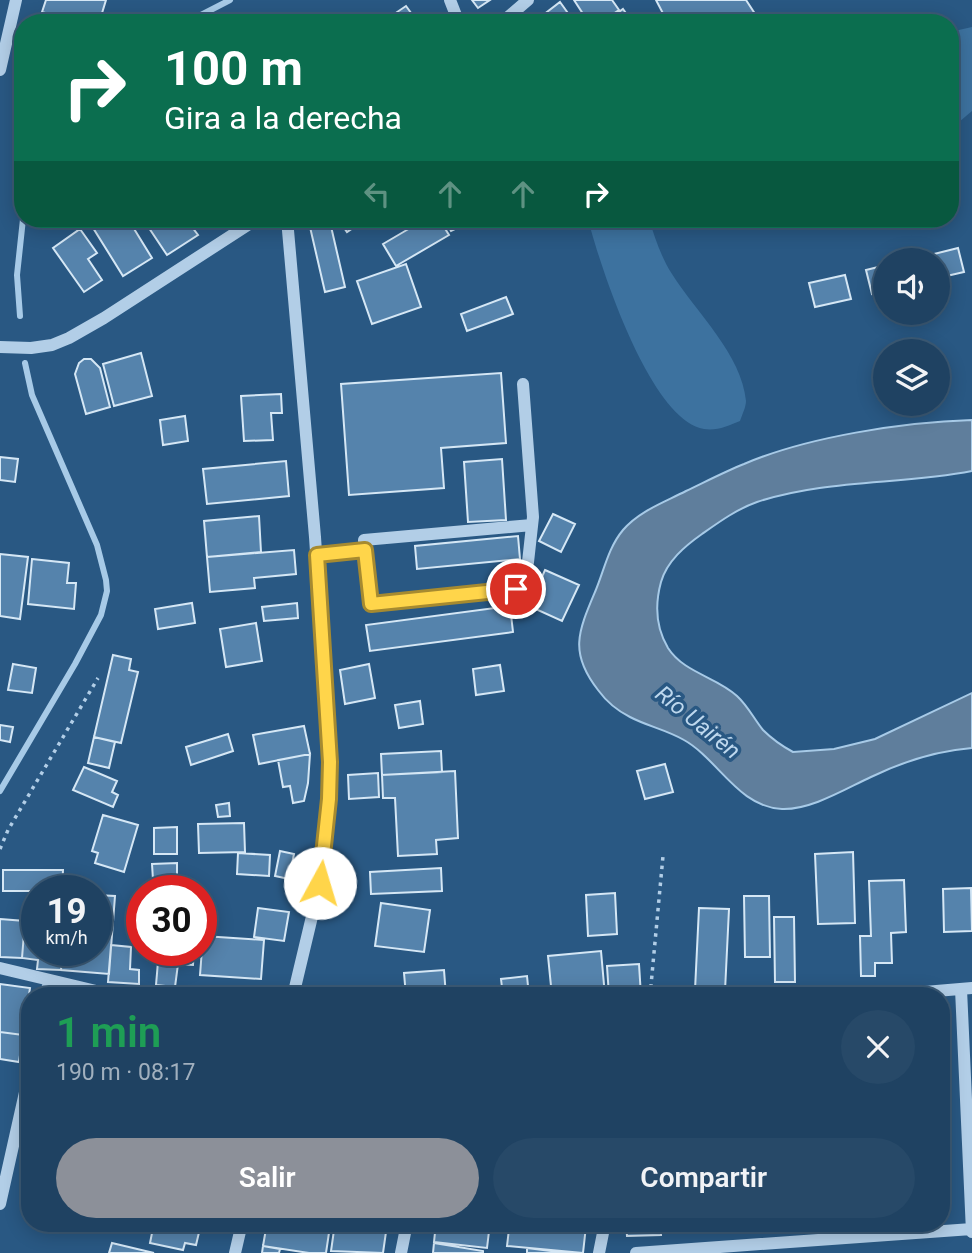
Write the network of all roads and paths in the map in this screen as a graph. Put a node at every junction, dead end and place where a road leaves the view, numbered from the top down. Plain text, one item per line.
1 (16, 0) edge
2 (528, 0) edge
3 (512, 14) edge
4 (0, 70) edge
5 (243, 228) edge
6 (287, 228) edge
7 (0, 347) edge
8 (523, 384) dead end
9 (532, 525) junction
10 (365, 550) junction
11 (317, 555) junction
12 (99, 678) dead end
13 (0, 849) edge
14 (663, 856) dead end
15 (0, 968) edge
16 (49, 980) junction
17 (48, 987) edge
18 (79, 987) edge
19 (295, 987) edge
20 (651, 987) edge
21 (967, 988) edge
22 (21, 1110) edge
23 (0, 1204) edge
24 (972, 1230) edge
25 (240, 1232) edge
26 (405, 1232) edge
27 (603, 1232) edge
28 (943, 1232) edge
29 (950, 1232) edge
30 (235, 1253) edge
31 (401, 1253) edge
32 (599, 1253) edge
33 (636, 1253) edge

1 - 4 street
2 - 3 street
5 - 7 street
6 - 11 street
8 - 9 street
9 - 10 street
9 - 10 street
10 - 11 street
11 - 19 street
12 - 13 path
14 - 20 path
15 - 16 street
16 - 17 street
16 - 18 street
21 - 24 street
22 - 23 street
24 - 29 street
25 - 30 street
26 - 31 street
27 - 32 street
28 - 33 street

